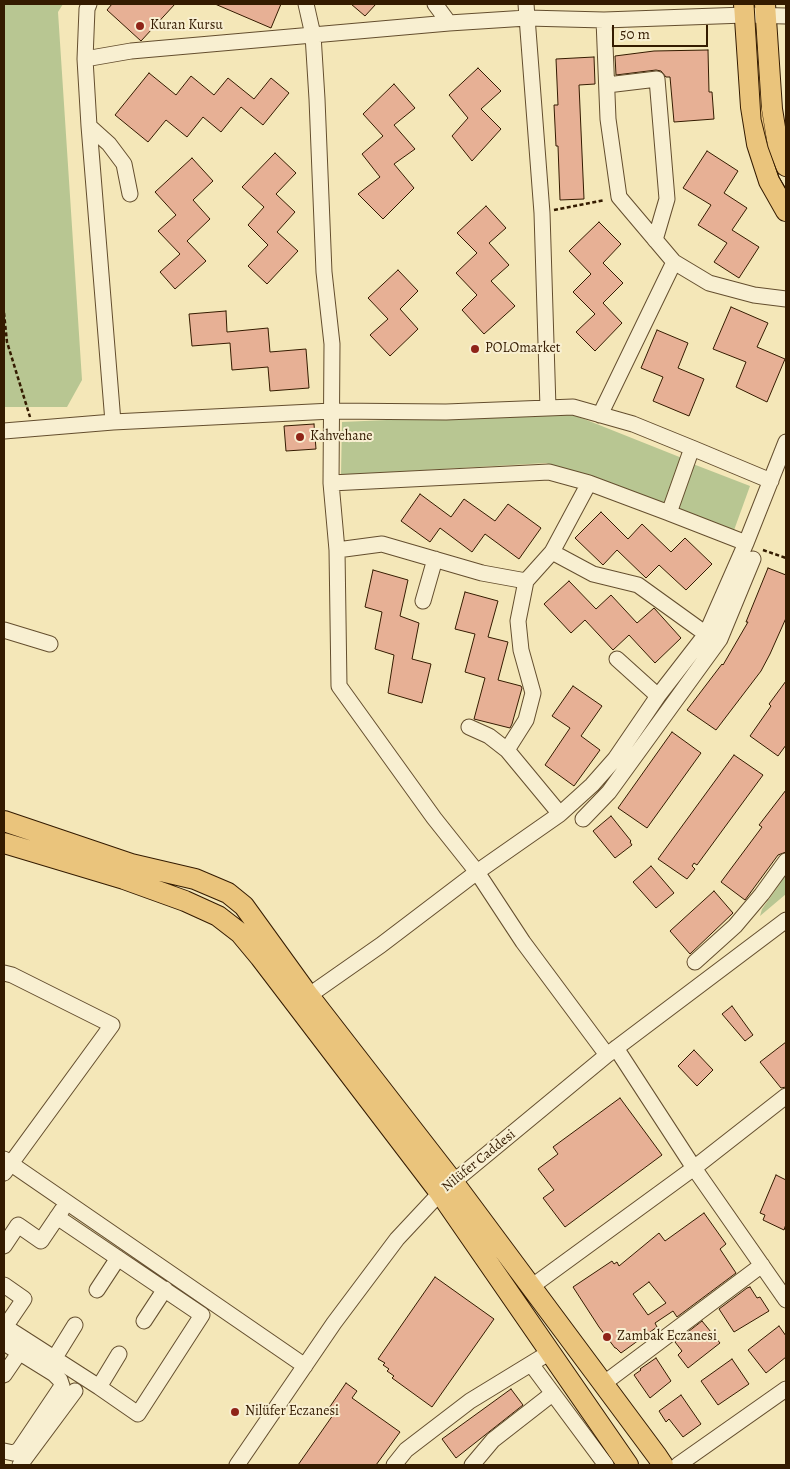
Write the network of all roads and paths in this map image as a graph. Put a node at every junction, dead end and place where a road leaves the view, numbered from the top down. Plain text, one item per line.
1 (89, 4) edge
2 (306, 4) edge
3 (436, 4) edge
4 (630, 4) edge
5 (744, 9) edge
6 (765, 10) edge
7 (526, 11) edge
8 (786, 16) edge
9 (631, 19) junction
10 (604, 20) junction
11 (449, 22) junction
12 (312, 35) junction
13 (85, 59) junction
14 (607, 85) junction
15 (89, 126) junction
16 (786, 166) edge
17 (130, 194) dead end
18 (619, 197) junction
19 (786, 211) edge
20 (542, 213) junction
21 (655, 240) junction
22 (674, 262) junction
23 (786, 299) edge
24 (4, 313) edge
25 (5, 341) edge
26 (548, 408) junction
27 (332, 411) junction
28 (600, 415) junction
29 (113, 422) junction
30 (33, 428) junction
31 (4, 431) edge
32 (786, 442) edge
33 (692, 448) junction
34 (770, 481) junction
35 (331, 483) junction
36 (589, 483) junction
37 (669, 513) junction
38 (746, 543) junction
39 (337, 550) junction
40 (552, 552) junction
41 (786, 558) edge
42 (435, 559) junction
43 (752, 559) dead end
44 (526, 581) junction
45 (423, 600) dead end
46 (4, 630) edge
47 (706, 634) junction
48 (50, 644) dead end
49 (617, 659) dead end
50 (658, 696) junction
51 (469, 727) dead end
52 (507, 750) junction
53 (560, 814) junction
54 (583, 819) dead end
55 (4, 821) edge
56 (4, 843) edge
57 (786, 861) edge
58 (477, 872) junction
59 (783, 928) edge
60 (695, 962) dead end
61 (4, 973) edge
62 (303, 1000) junction
63 (612, 1052) junction
64 (786, 1096) edge
65 (6, 1165) edge
66 (694, 1168) junction
67 (447, 1188) junction
68 (67, 1203) junction
69 (57, 1217) junction
70 (4, 1246) edge
71 (118, 1258) junction
72 (762, 1265) junction
73 (4, 1285) edge
74 (531, 1287) junction
75 (164, 1289) junction
76 (97, 1290) dead end
77 (786, 1300) edge
78 (144, 1321) dead end
79 (75, 1325) dead end
80 (5, 1326) edge
81 (4, 1343) edge
82 (20, 1353) junction
83 (551, 1353) junction
84 (119, 1354) dead end
85 (54, 1359) junction
86 (531, 1364) junction
87 (305, 1366) junction
88 (4, 1376) edge
89 (603, 1384) junction
90 (99, 1387) junction
91 (786, 1389) edge
92 (75, 1391) dead end
93 (552, 1394) junction
94 (4, 1451) edge
95 (24, 1464) edge
96 (237, 1465) edge
97 (394, 1465) edge
98 (472, 1465) edge
99 (606, 1465) edge
100 (628, 1465) edge
101 (662, 1465) edge
102 (678, 1465) edge

1 - 13 street
2 - 12 street
3 - 11 street
4 - 9 street
5 - 6 street
5 - 9 street
5 - 19 main road
6 - 8 street
6 - 16 main road
7 - 10 street
7 - 11 street
7 - 20 street
9 - 10 street
10 - 14 street
11 - 12 street
12 - 13 street
12 - 27 street
13 - 15 street
14 - 18 street
14 - 21 street
15 - 17 street
15 - 29 street
18 - 20 path
18 - 21 street
20 - 26 street
21 - 22 street
22 - 23 street
22 - 28 street
24 - 25 path
25 - 30 path
26 - 27 street
26 - 28 street
27 - 29 street
27 - 35 street
28 - 33 street
29 - 30 street
30 - 31 street
32 - 34 street
33 - 34 street
33 - 37 street
34 - 38 street
35 - 36 street
35 - 39 street
36 - 37 street
36 - 40 street
37 - 38 street
38 - 41 path
38 - 47 street
39 - 42 street
39 - 58 street
40 - 44 street
40 - 47 street
42 - 44 street
42 - 45 street
43 - 54 street
44 - 52 street
46 - 48 street
47 - 50 street
49 - 50 street
50 - 53 street
51 - 52 street
52 - 53 street
53 - 58 street
55 - 62 main road
56 - 62 main road
57 - 60 street
58 - 62 street
58 - 63 street
59 - 63 street, Nilüfer Caddesi
61 - 65 street
62 - 67 main road
63 - 66 street
63 - 67 street, Nilüfer Caddesi
64 - 66 street
65 - 68 street
66 - 72 street
66 - 74 street
67 - 74 main road
67 - 83 main road
67 - 87 street, Nilüfer Caddesi
68 - 69 street
68 - 87 street
69 - 70 street
69 - 71 street
71 - 75 street
71 - 76 street
72 - 77 street
72 - 89 street
73 - 80 street
74 - 89 main road
75 - 78 street
75 - 90 street
79 - 85 street
80 - 85 street
81 - 82 street
82 - 88 street
82 - 94 street
83 - 86 street
83 - 100 main road
84 - 90 street
85 - 90 street
86 - 93 street
86 - 97 street
87 - 96 street, Nilüfer Caddesi
89 - 101 main road
91 - 102 street
92 - 95 street
93 - 98 street
93 - 99 street

